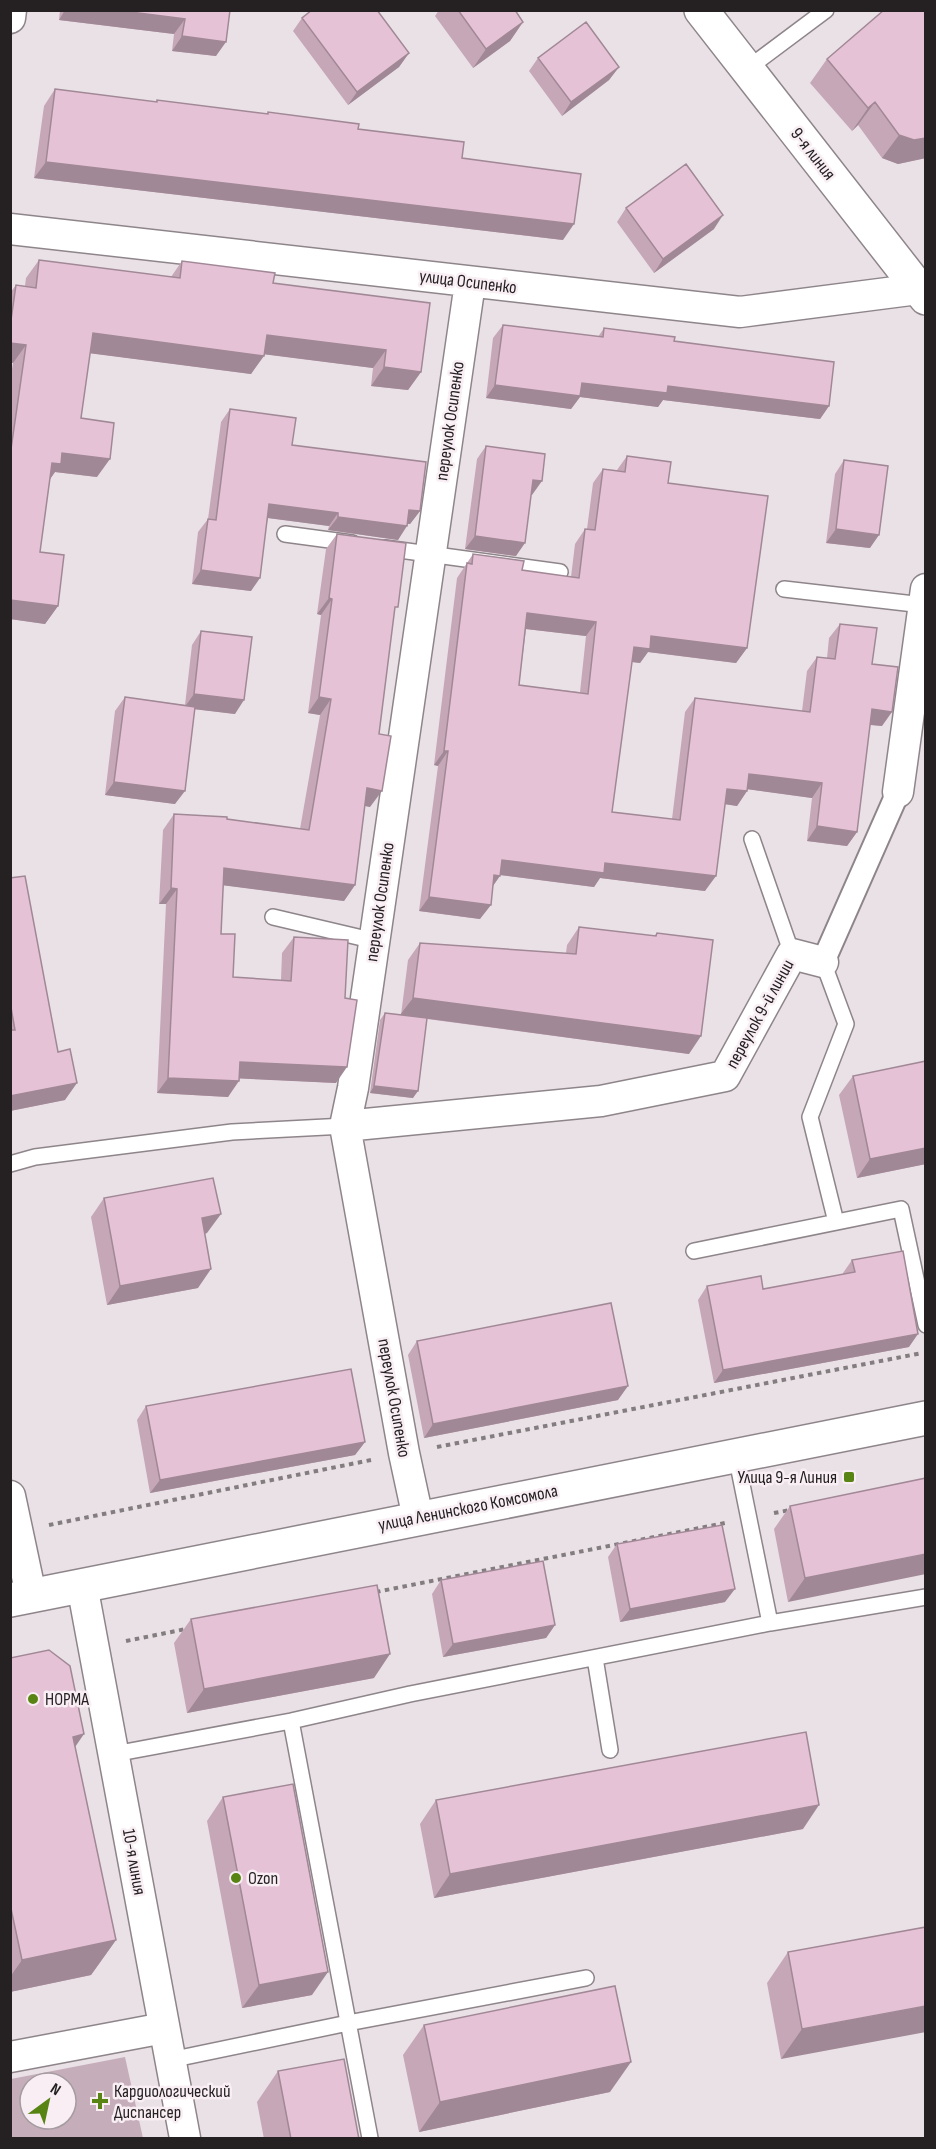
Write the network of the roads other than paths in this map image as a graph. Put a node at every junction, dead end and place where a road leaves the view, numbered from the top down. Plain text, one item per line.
1 (11, 10) edge
2 (701, 10) edge
3 (826, 10) edge
4 (10, 18) edge
5 (747, 69) junction
6 (10, 229) edge
7 (470, 283) junction
8 (923, 292) edge
9 (285, 534) dead end
10 (431, 554) junction
11 (560, 572) dead end
12 (784, 589) dead end
13 (924, 597) edge
14 (898, 792) joint
15 (752, 839) dead end
16 (273, 917) dead end
17 (375, 941) junction
18 (792, 954) junction
19 (823, 962) junction
20 (345, 1126) junction
21 (10, 1164) edge
22 (836, 1222) junction
23 (694, 1251) dead end
24 (926, 1325) edge
25 (926, 1418) edge
26 (736, 1455) junction
27 (10, 1496) edge
28 (418, 1518) junction
29 (82, 1585) junction
30 (21, 1598) edge
31 (926, 1598) edge
32 (770, 1623) junction
33 (595, 1658) junction
34 (291, 1721) junction
35 (610, 1750) dead end
36 (114, 1754) junction
37 (586, 1978) dead end
38 (348, 2023) junction
39 (164, 2028) junction
40 (10, 2057) edge
41 (170, 2060) junction
42 (185, 2139) edge
43 (370, 2139) edge

1 - 4 street
2 - 5 street, 9-я линия
3 - 5 lane
5 - 8 street, 9-я линия
6 - 7 street, улица Осипенко
7 - 8 street, улица Осипенко
7 - 10 street, переулок Осипенко
9 - 10 lane
10 - 11 lane
10 - 17 street, переулок Осипенко
12 - 13 lane
13 - 14 street, переулок 9-й линии
14 - 19 street, переулок 9-й линии
15 - 18 lane
16 - 17 lane
17 - 20 street, переулок Осипенко
18 - 19 street, переулок 9-й линии
18 - 20 street, переулок 9-й линии
19 - 22 lane
20 - 21 lane
20 - 28 street, переулок Осипенко
22 - 23 lane
22 - 24 lane
25 - 26 street, улица Ленинского Комсомола
26 - 28 street, улица Ленинского Комсомола
26 - 32 lane
27 - 30 street
28 - 29 street, улица Ленинского Комсомола
29 - 30 street, улица Ленинского Комсомола
29 - 36 street, 10-я линия
31 - 32 lane
32 - 33 lane
33 - 34 lane
33 - 35 lane
34 - 36 lane
34 - 38 lane
36 - 39 street, 10-я линия
37 - 38 lane
38 - 41 lane
38 - 43 lane
39 - 40 street
39 - 41 street, 10-я линия
41 - 42 street, 10-я линия

